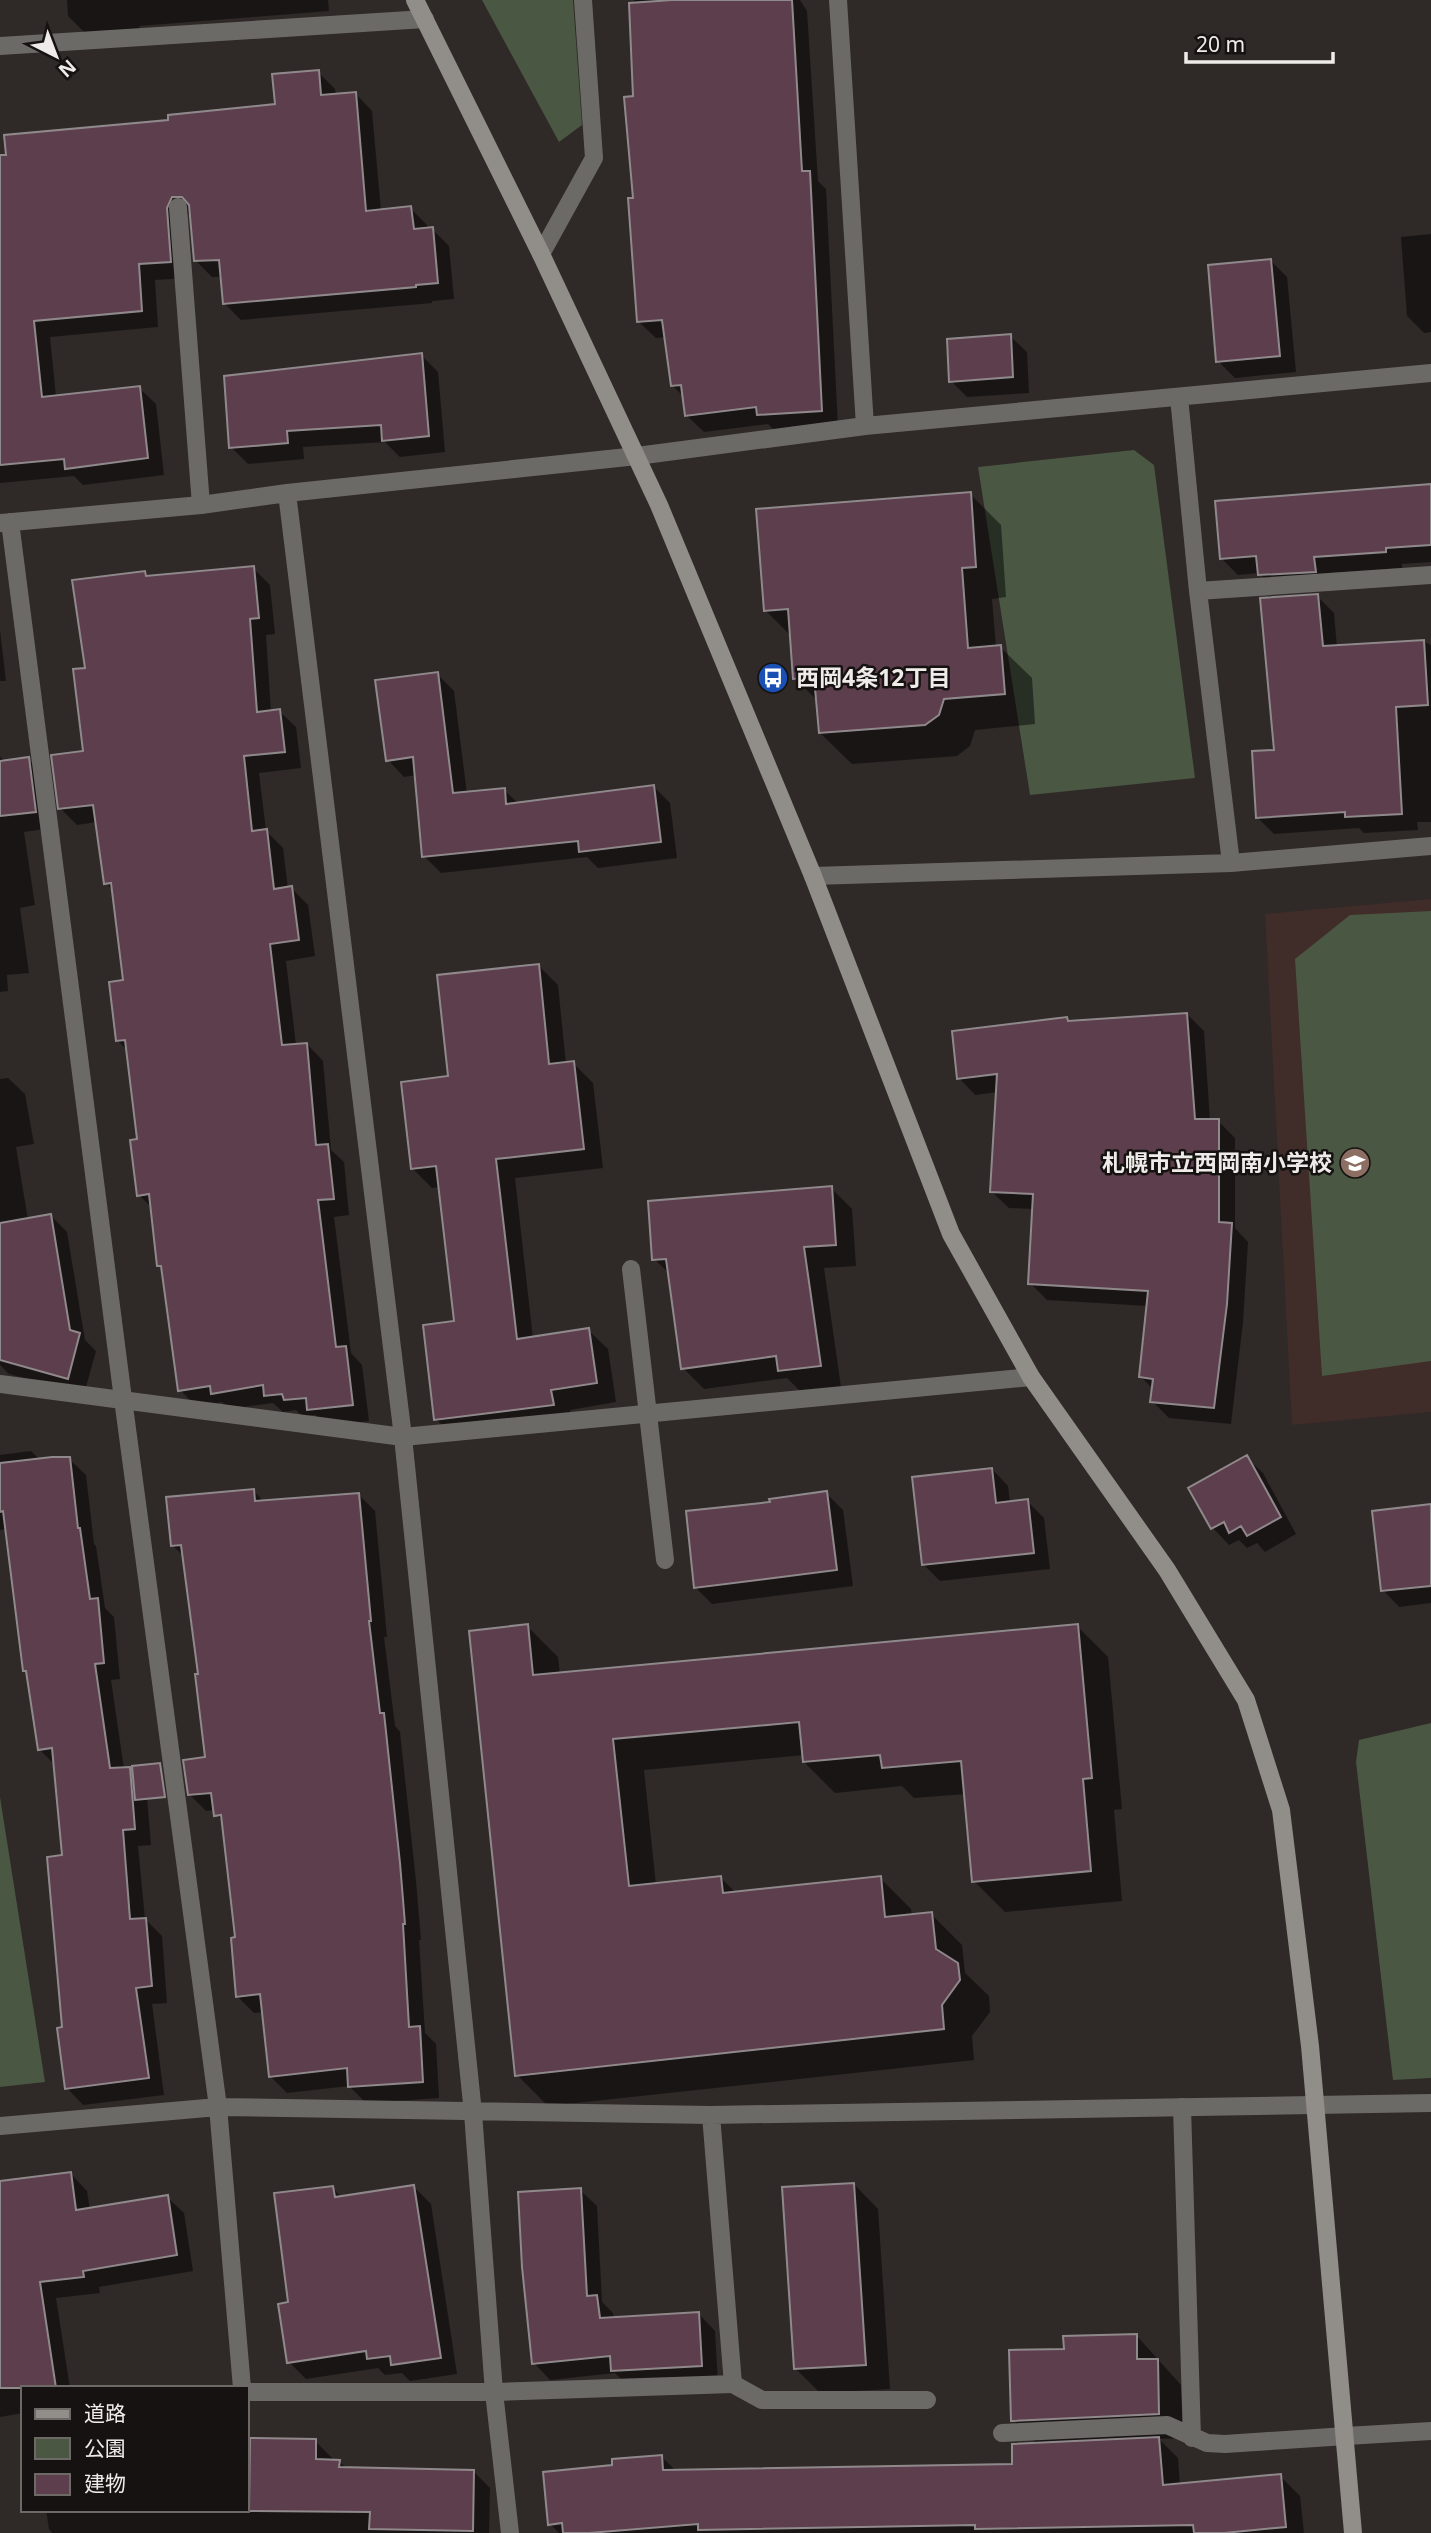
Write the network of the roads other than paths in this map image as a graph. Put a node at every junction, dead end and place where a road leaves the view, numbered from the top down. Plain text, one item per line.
1 (415, 0) edge
2 (583, 0) edge
3 (838, 0) edge
4 (425, 19) junction
5 (0, 46) edge
6 (178, 207) dead end
7 (541, 254) junction
8 (1431, 373) edge
9 (1179, 397) junction
10 (865, 426) junction
11 (637, 456) junction
12 (287, 493) junction
13 (201, 505) junction
14 (5, 523) edge
15 (1431, 575) edge
16 (1198, 591) junction
17 (1431, 846) edge
18 (1231, 863) junction
19 (813, 876) junction
20 (631, 1269) dead end
21 (1031, 1377) junction
22 (0, 1384) edge
23 (123, 1399) junction
24 (649, 1413) junction
25 (403, 1437) junction
26 (665, 1560) dead end
27 (1431, 2103) edge
28 (1314, 2105) junction
29 (218, 2107) junction
30 (1182, 2107) junction
31 (473, 2113) junction
32 (711, 2115) junction
33 (0, 2126) edge
34 (733, 2384) junction
35 (242, 2386) edge
36 (248, 2392) edge
37 (494, 2392) junction
38 (928, 2400) dead end
39 (1431, 2431) edge
40 (1002, 2433) dead end
41 (1346, 2436) junction
42 (1192, 2438) junction
43 (510, 2533) edge
44 (1353, 2533) edge

1 - 4 street
2 - 7 street
3 - 10 street
4 - 5 street
4 - 7 street
6 - 13 street
7 - 11 street
8 - 9 street
9 - 10 street
9 - 16 street
10 - 11 street
11 - 12 street
11 - 19 street
12 - 13 street
12 - 25 street
13 - 14 street
14 - 23 street
15 - 16 street
16 - 18 street
17 - 18 street
18 - 19 street
19 - 21 street
20 - 24 street
21 - 24 street
21 - 28 street
22 - 23 street
23 - 25 street
23 - 29 street
24 - 25 street
24 - 26 street
25 - 31 street
27 - 28 street
28 - 30 street
28 - 41 street
29 - 31 street
29 - 33 street
29 - 35 street
30 - 32 street
30 - 42 street
31 - 32 street
31 - 37 street
32 - 34 street
34 - 37 street
34 - 38 street
36 - 37 street
37 - 43 street
39 - 41 street
40 - 42 street
41 - 42 street
41 - 44 street

